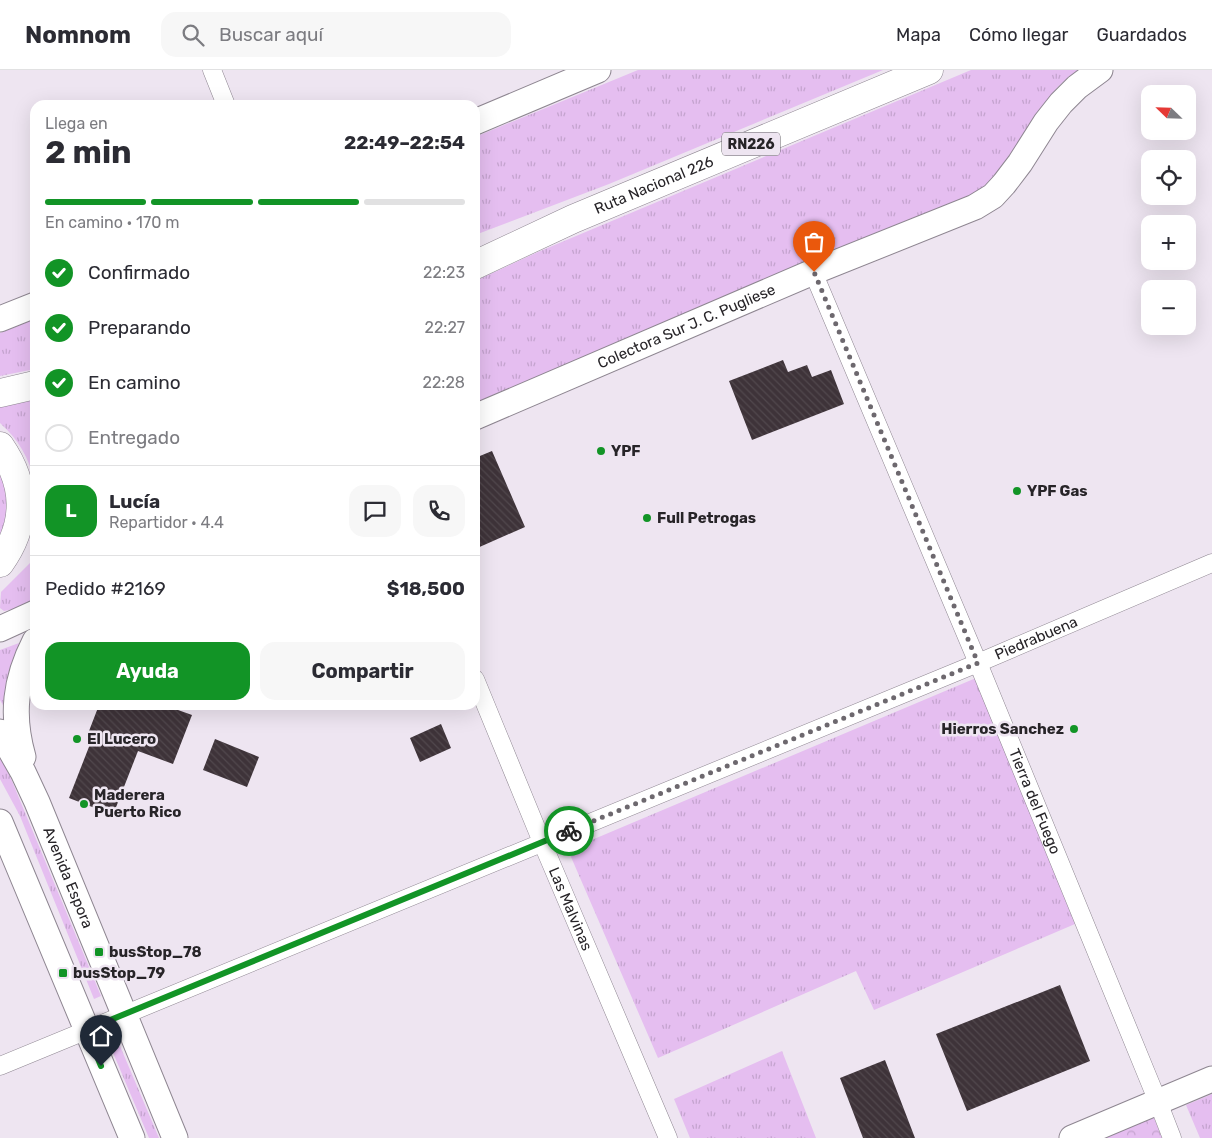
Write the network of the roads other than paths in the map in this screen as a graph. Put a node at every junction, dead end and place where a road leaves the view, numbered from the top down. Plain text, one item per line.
1 (212, 70) edge
2 (598, 70) edge
3 (929, 70) edge
4 (1100, 70) edge
5 (224, 100) edge
6 (480, 120) edge
7 (573, 219) junction
8 (480, 249) edge
9 (480, 263) edge
10 (814, 272) junction
11 (30, 307) edge
12 (0, 320) edge
13 (30, 386) edge
14 (0, 393) edge
15 (480, 415) edge
16 (0, 446) edge
17 (30, 543) edge
18 (1212, 563) edge
19 (0, 564) edge
20 (30, 616) edge
21 (0, 629) edge
22 (30, 650) edge
23 (978, 663) junction
24 (480, 691) edge
25 (0, 732) edge
26 (37, 802) junction
27 (0, 822) edge
28 (542, 842) junction
29 (126, 1014) junction
30 (86, 1030) junction
31 (0, 1066) edge
32 (1212, 1079) edge
33 (1158, 1102) junction
34 (132, 1138) edge
35 (175, 1138) edge
36 (668, 1138) edge
37 (1072, 1138) edge
38 (1172, 1138) edge

1 - 5 street
2 - 6 main road
3 - 7 highway, Ruta Nacional 226 / RN226
4 - 10 main road, Colectora Sur J. C. Pugliese
7 - 8 highway, Ruta Nacional 226 / RN226
7 - 9 highway, Ruta Nacional 226 / RN226
10 - 15 main road, Colectora Sur J. C. Pugliese
10 - 23 street, Tierra del Fuego
11 - 12 main road
13 - 14 highway
16 - 19 highway
17 - 19 highway
18 - 23 street, Piedrabuena
20 - 21 main road
22 - 26 main road
23 - 28 street, Piedrabuena
23 - 33 street, Tierra del Fuego
24 - 28 street, Las Malvinas
25 - 26 main road, Avenida Espora
26 - 29 main road, Avenida Espora
27 - 30 main road
28 - 29 street, Piedrabuena
28 - 36 street, Las Malvinas
29 - 30 street, Piedrabuena
29 - 35 main road, Avenida Espora
30 - 31 street, Piedrabuena
30 - 34 main road
32 - 33 main road
33 - 37 main road
33 - 38 street, Tierra del Fuego

